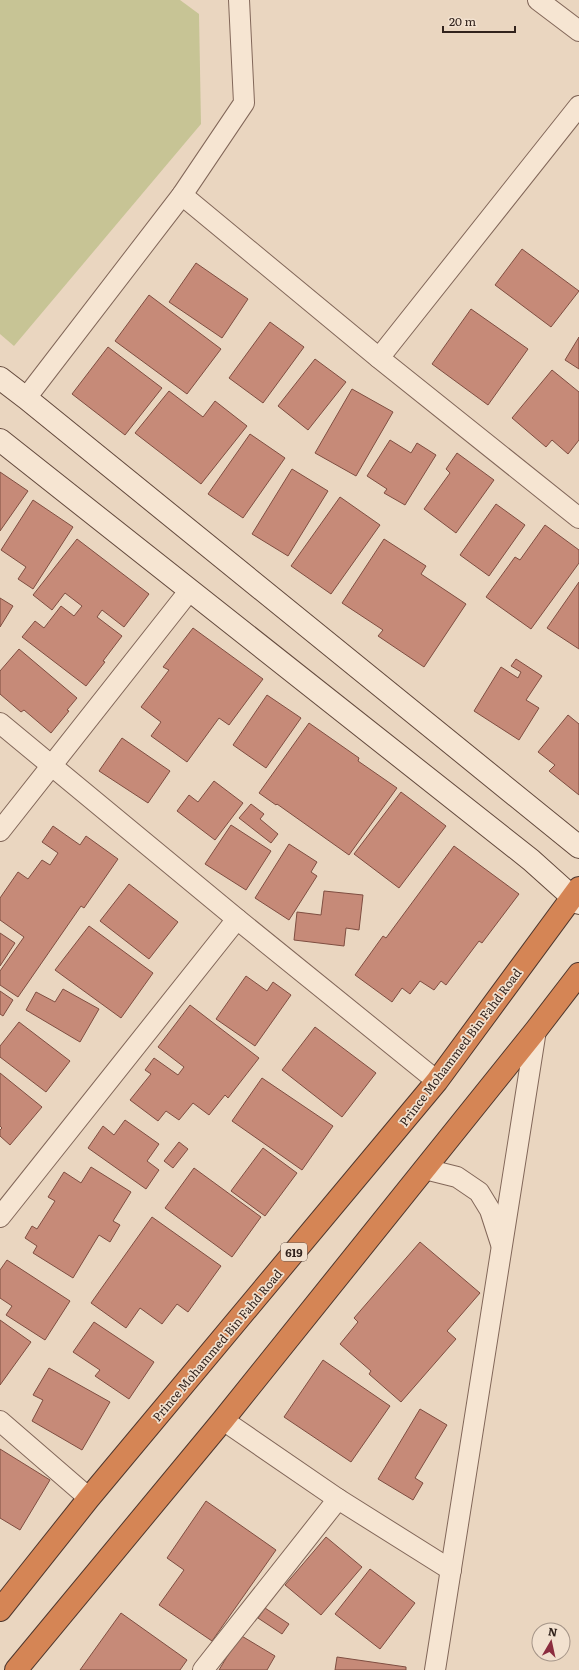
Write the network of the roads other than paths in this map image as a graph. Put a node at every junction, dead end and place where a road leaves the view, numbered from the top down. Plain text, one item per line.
1 (238, 0) edge
2 (538, 0) edge
3 (579, 31) edge
4 (579, 106) edge
5 (182, 195) junction
6 (379, 358) junction
7 (0, 378) edge
8 (26, 398) junction
9 (0, 440) edge
10 (576, 509) edge
11 (190, 590) junction
12 (0, 723) edge
13 (51, 765) junction
14 (0, 831) edge
15 (579, 847) edge
16 (577, 896) edge
17 (237, 919) junction
18 (579, 974) edge
19 (536, 1030) junction
20 (437, 1081) junction
21 (425, 1169) junction
22 (498, 1211) junction
23 (0, 1217) edge
24 (0, 1420) edge
25 (223, 1420) junction
26 (89, 1498) junction
27 (338, 1499) junction
28 (451, 1570) junction
29 (0, 1610) edge
30 (16, 1670) edge
31 (203, 1670) edge
32 (435, 1670) edge

1 - 5 street
2 - 3 street
4 - 6 street
5 - 6 street
5 - 8 street
6 - 10 street
7 - 8 street
8 - 15 street
9 - 11 street
11 - 13 street
11 - 16 street
12 - 13 street
13 - 14 street
13 - 17 street
16 - 20 highway, Prince Mohammed Bin Fahd Road / 619
17 - 20 street
17 - 23 street
18 - 19 highway
19 - 21 highway
19 - 22 street
20 - 26 highway, Prince Mohammed Bin Fahd Road / 619
21 - 22 street
21 - 25 highway
22 - 28 street
24 - 26 street
25 - 27 street
25 - 30 highway
26 - 29 highway, Prince Mohammed Bin Fahd Road / 619
27 - 28 street
27 - 31 street
28 - 32 street

